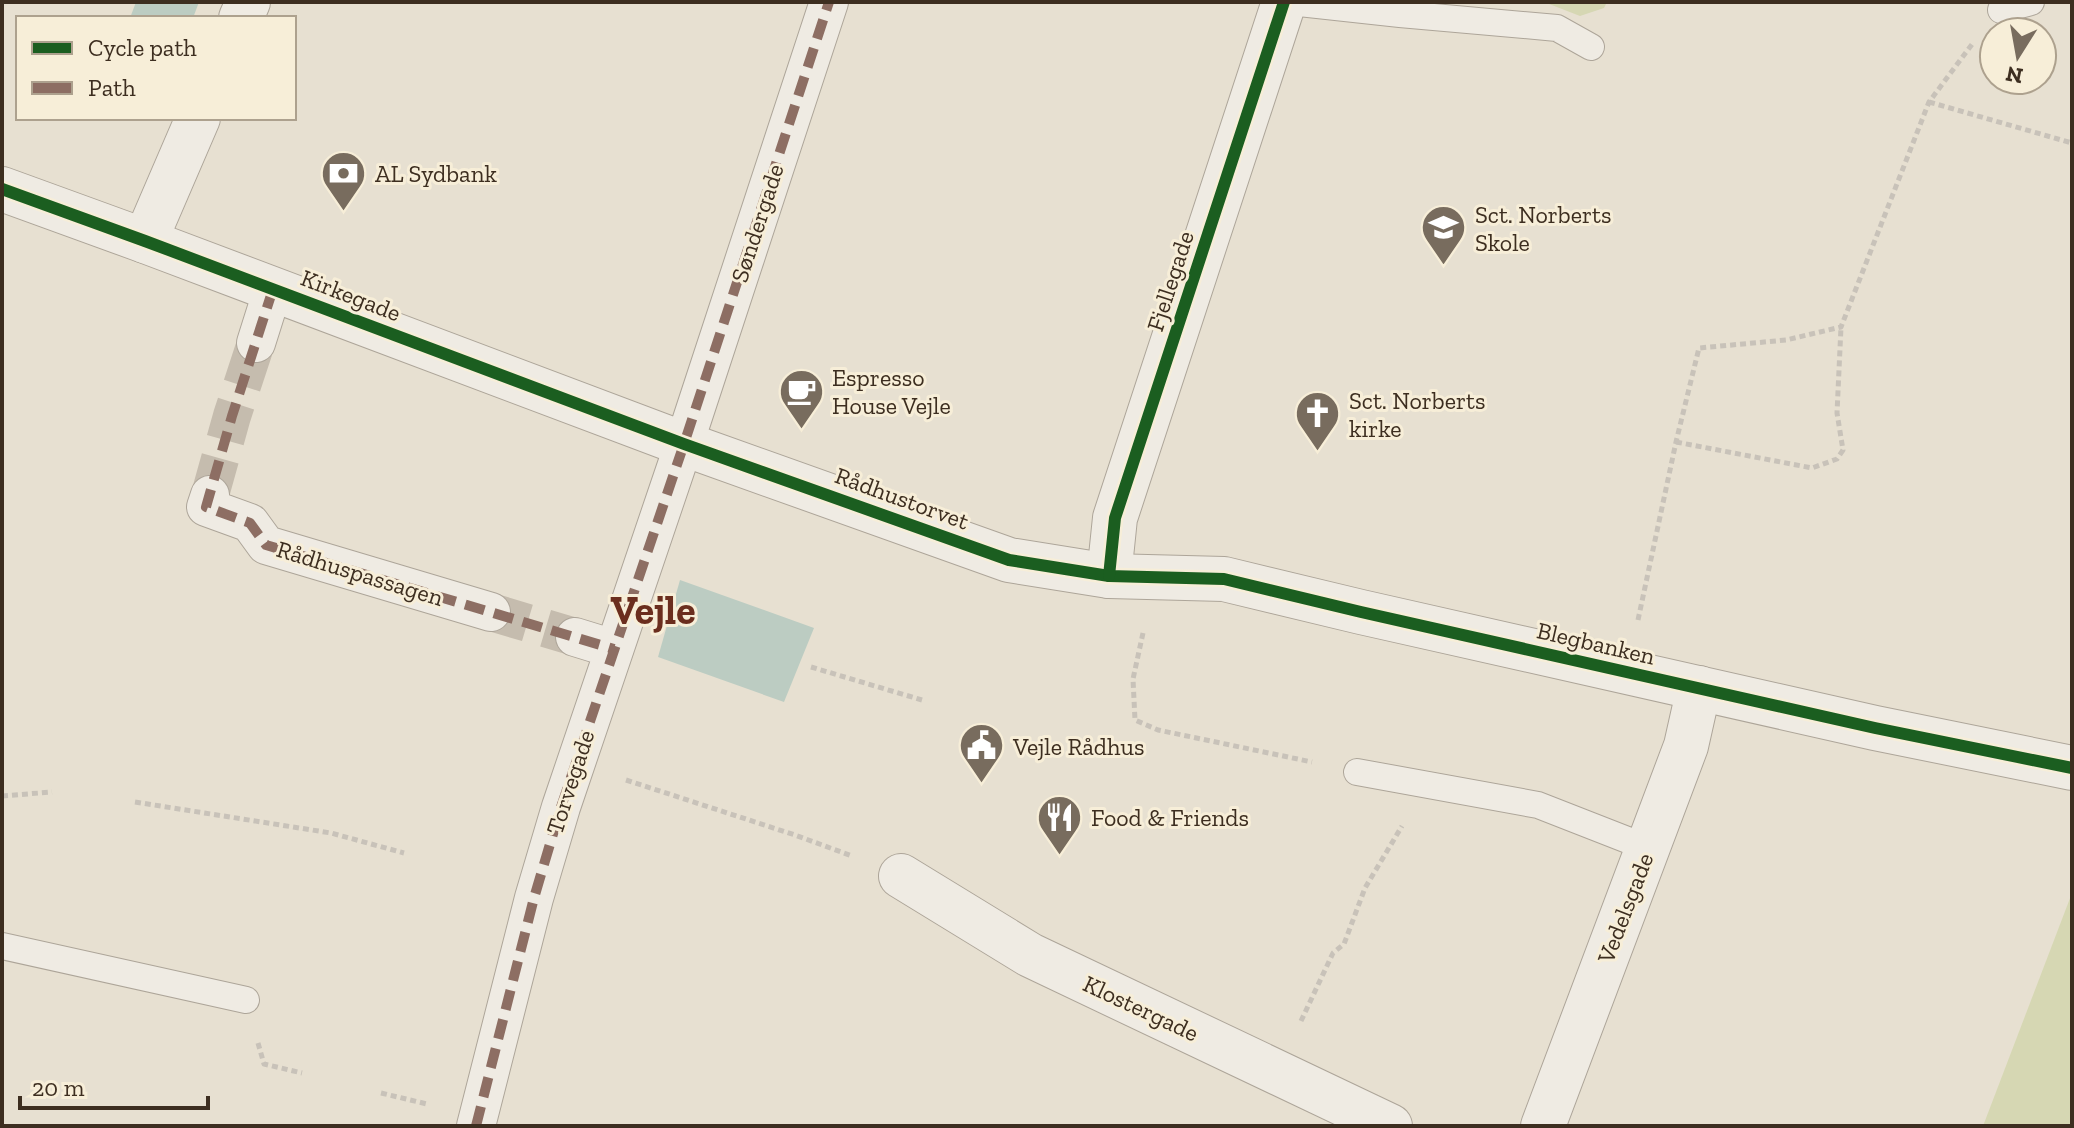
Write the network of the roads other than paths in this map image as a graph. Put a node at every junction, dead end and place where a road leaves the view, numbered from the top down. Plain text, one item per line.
1 (829, 2) edge
2 (1287, 2) edge
3 (2031, 2) edge
4 (2003, 6) edge
5 (1591, 47) dead end
6 (197, 120) edge
7 (2, 189) edge
8 (145, 241) junction
9 (273, 289) junction
10 (256, 343) tunnel mouth
11 (684, 444) junction
12 (210, 495) dead end
13 (1109, 576) junction
14 (491, 612) tunnel mouth
15 (575, 637) tunnel mouth
16 (614, 649) junction
17 (1699, 688) junction
18 (2072, 768) edge
19 (1357, 772) road end
20 (1648, 848) junction
21 (901, 876) road end
22 (2, 946) edge
23 (246, 1000) dead end
24 (476, 1126) edge
25 (1390, 1126) edge
26 (1543, 1126) edge

1 - 11 street, Søndergade
2 - 5 lane
2 - 13 street, Fjellegade
3 - 4 lane
6 - 8 street
7 - 8 street, Kirkegade
8 - 9 street, Kirkegade
9 - 10 street
9 - 11 street, Kirkegade
11 - 13 street, Rådhustorvet
11 - 16 street, Torvegade
12 - 14 street, Rådhuspassagen
13 - 17 street, Blegbanken
15 - 16 street
16 - 24 street, Torvegade
17 - 18 street, Blegbanken
17 - 20 street, Vedelsgade
19 - 20 lane
20 - 26 street, Vedelsgade
21 - 25 street, Klostergade
22 - 23 lane

